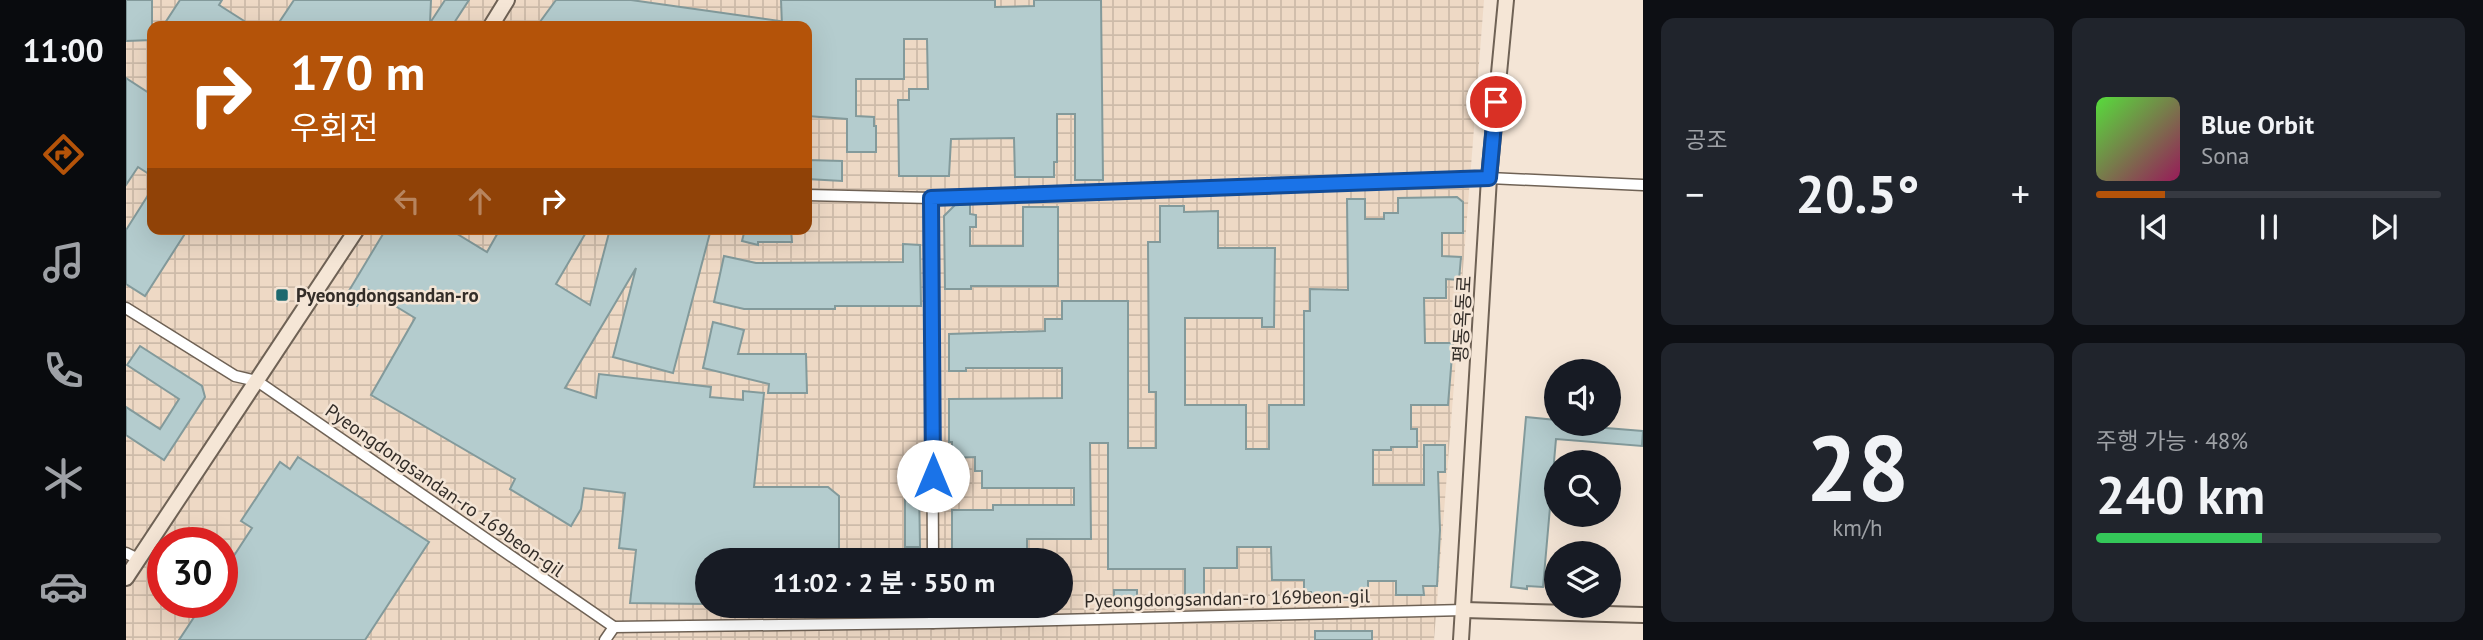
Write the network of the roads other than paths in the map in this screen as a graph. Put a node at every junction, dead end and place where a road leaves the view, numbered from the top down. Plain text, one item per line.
1 (507, 0) edge
2 (1506, 0) edge
3 (494, 21) edge
4 (1489, 178) junction
5 (1643, 185) edge
6 (812, 195) edge
7 (931, 198) junction
8 (353, 235) edge
9 (126, 308) edge
10 (257, 381) junction
11 (933, 548) edge
12 (132, 556) edge
13 (126, 578) edge
14 (1464, 610) junction
15 (1643, 615) edge
16 (933, 618) edge
17 (933, 623) junction
18 (614, 627) junction
19 (606, 640) edge
20 (1461, 640) edge

1 - 3 street
2 - 4 street, 평동옥동로
4 - 5 street
4 - 7 street
4 - 14 street, 평동옥동로
6 - 7 street
7 - 11 street
8 - 10 street
9 - 10 street
10 - 12 street
10 - 18 street, Pyeongdongsandan-ro 169beon-gil
12 - 13 street
14 - 15 street
14 - 17 street, Pyeongdongsandan-ro 169beon-gil
14 - 20 street, 평동옥동로
16 - 17 street
17 - 18 street, Pyeongdongsandan-ro 169beon-gil
18 - 19 street

